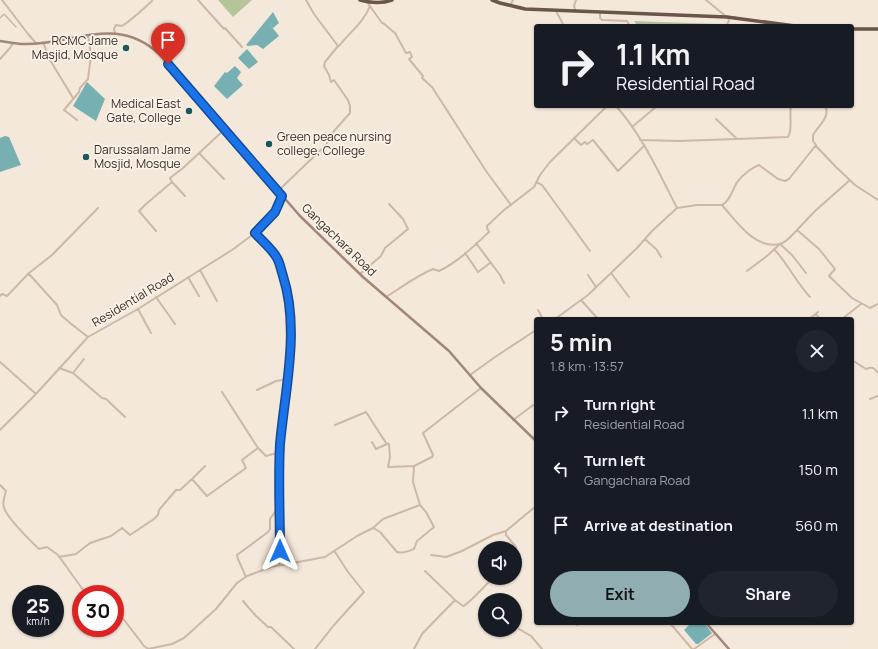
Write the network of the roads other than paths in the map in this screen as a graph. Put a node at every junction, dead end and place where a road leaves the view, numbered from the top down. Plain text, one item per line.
1 (2, 0) edge
2 (198, 0) edge
3 (306, 0) edge
4 (360, 0) edge
5 (392, 0) edge
6 (492, 0) edge
7 (513, 0) edge
8 (576, 0) edge
9 (706, 0) edge
10 (152, 1) edge
11 (367, 2) junction
12 (370, 6) junction
13 (510, 6) junction
14 (556, 11) junction
15 (575, 11) junction
16 (600, 12) junction
17 (0, 18) edge
18 (728, 18) junction
19 (563, 24) edge
20 (629, 24) edge
21 (727, 24) edge
22 (775, 24) edge
23 (16, 27) dead end
24 (854, 28) edge
25 (878, 29) edge
26 (115, 33) junction
27 (88, 36) junction
28 (0, 40) edge
29 (13, 42) junction
30 (43, 42) junction
31 (36, 43) junction
32 (242, 47) dead end
33 (338, 47) junction
34 (0, 59) edge
35 (73, 98) junction
36 (605, 108) edge
37 (618, 108) edge
38 (655, 108) edge
39 (790, 108) edge
40 (826, 108) edge
41 (716, 119) dead end
42 (77, 120) dead end
43 (632, 128) junction
44 (224, 130) junction
45 (574, 138) junction
46 (737, 139) junction
47 (640, 140) junction
48 (816, 145) junction
49 (644, 146) junction
50 (199, 153) junction
51 (224, 179) dead end
52 (850, 180) junction
53 (172, 182) junction
54 (536, 182) junction
55 (278, 191) junction
56 (185, 196) dead end
57 (282, 196) junction
58 (878, 200) edge
59 (389, 204) dead end
60 (511, 205) junction
61 (722, 205) junction
62 (98, 208) dead end
63 (677, 208) junction
64 (797, 230) junction
65 (156, 231) dead end
66 (255, 233) junction
67 (645, 239) junction
68 (476, 243) junction
69 (774, 249) junction
70 (590, 251) dead end
71 (465, 253) junction
72 (661, 257) dead end
73 (490, 263) junction
74 (200, 270) junction
75 (747, 271) dead end
76 (29, 273) junction
77 (611, 273) junction
78 (806, 273) dead end
79 (360, 274) junction
80 (588, 275) dead end
81 (188, 277) junction
82 (504, 282) dead end
83 (596, 287) junction
84 (0, 296) edge
85 (199, 296) dead end
86 (386, 297) junction
87 (629, 297) dead end
88 (810, 297) dead end
89 (156, 298) junction
90 (581, 300) junction
91 (217, 301) dead end
92 (861, 304) junction
93 (878, 305) edge
94 (138, 309) junction
95 (538, 310) dead end
96 (542, 317) edge
97 (558, 317) edge
98 (596, 317) edge
99 (812, 317) edge
100 (819, 317) edge
101 (845, 317) edge
102 (175, 324) dead end
103 (534, 331) edge
104 (151, 333) dead end
105 (88, 336) junction
106 (84, 359) dead end
107 (854, 361) edge
108 (0, 362) edge
109 (59, 368) junction
110 (73, 373) junction
111 (878, 373) edge
112 (470, 376) junction
113 (288, 379) junction
114 (481, 388) junction
115 (257, 390) dead end
116 (222, 392) dead end
117 (36, 394) junction
118 (878, 396) edge
119 (870, 399) dead end
120 (534, 404) edge
121 (125, 417) dead end
122 (513, 420) junction
123 (335, 425) dead end
124 (0, 430) edge
125 (534, 439) edge
126 (372, 442) dead end
127 (388, 444) junction
128 (258, 448) junction
129 (280, 452) junction
130 (205, 466) dead end
131 (414, 466) junction
132 (192, 479) junction
133 (0, 485) edge
134 (420, 505) junction
135 (280, 506) junction
136 (534, 508) edge
137 (373, 528) junction
138 (506, 531) junction
139 (511, 541) edge
140 (335, 552) junction
141 (431, 555) dead end
142 (59, 557) junction
143 (279, 566) junction
144 (425, 571) dead end
145 (246, 577) junction
146 (79, 585) edge
147 (485, 585) edge
148 (455, 600) junction
149 (244, 601) dead end
150 (124, 620) edge
151 (672, 625) edge
152 (708, 625) edge
153 (522, 630) edge
154 (715, 634) junction
155 (148, 649) edge
156 (294, 649) edge
157 (315, 649) edge
158 (414, 649) edge
159 (542, 649) edge
160 (693, 649) edge
161 (729, 649) edge

1 - 31 street
2 - 32 street
3 - 33 street
4 - 11 highway
5 - 11 highway
6 - 13 highway
7 - 13 street
8 - 15 street
9 - 18 street
10 - 26 street
11 - 12 street
12 - 33 street
12 - 60 street
13 - 14 highway
14 - 15 highway
14 - 19 street
15 - 16 highway
16 - 18 highway
16 - 20 street
17 - 23 street
18 - 21 street
18 - 22 highway
24 - 25 highway
26 - 27 main road, Gangachara Road
26 - 44 main road, Gangachara Road
27 - 30 main road, Gangachara Road
27 - 35 street
28 - 29 main road, Gangachara Road
29 - 31 main road, Gangachara Road
29 - 34 street
30 - 31 main road, Gangachara Road
30 - 35 street
33 - 55 street
35 - 42 street
36 - 45 street
37 - 43 street
38 - 43 street
39 - 46 street
40 - 48 street
41 - 46 street
43 - 47 street
44 - 50 street
44 - 55 main road, Gangachara Road
45 - 49 street
45 - 54 street
46 - 47 street
47 - 49 street
48 - 52 street
48 - 61 street
49 - 63 street
50 - 51 street
50 - 53 street
52 - 58 street
52 - 64 street
53 - 56 street
53 - 65 street
54 - 60 street
54 - 70 street
55 - 57 main road, Gangachara Road
57 - 66 street, Residential Road
57 - 79 main road, Gangachara Road
59 - 79 street
60 - 68 street
61 - 63 street
61 - 64 street
62 - 76 street
63 - 67 street
64 - 92 street
66 - 74 street, Residential Road
66 - 113 street
67 - 72 street
67 - 77 street
68 - 71 street
68 - 73 street
69 - 75 street
69 - 78 street
69 - 88 street
71 - 73 street
71 - 86 street
73 - 82 street
74 - 81 street, Residential Road
74 - 91 street
76 - 84 street
76 - 105 street
77 - 83 street
77 - 87 street
79 - 86 main road, Gangachara Road
80 - 83 street
81 - 85 street
81 - 89 street, Residential Road
83 - 90 street
86 - 112 main road, Gangachara Road
89 - 94 street, Residential Road
89 - 102 street
90 - 97 street
90 - 98 street
92 - 93 street
92 - 101 street
94 - 104 street
94 - 105 street, Residential Road
95 - 96 street
99 - 100 street
103 - 112 street
105 - 109 street, Residential Road
106 - 110 street
107 - 111 street
108 - 117 street
109 - 110 street
109 - 117 street, Residential Road
110 - 121 street
112 - 114 main road, Gangachara Road
113 - 115 street
113 - 129 street
114 - 122 main road, Gangachara Road
114 - 131 street
116 - 128 street
117 - 124 street, Residential Road
118 - 119 street
120 - 122 street
122 - 125 main road, Gangachara Road
123 - 127 street
126 - 127 street
127 - 131 street
128 - 129 street
128 - 132 street
129 - 135 street
130 - 132 street
131 - 134 street
132 - 142 street
133 - 142 street
134 - 137 street
134 - 137 street
135 - 143 street
135 - 145 street
136 - 138 street
137 - 140 street
138 - 139 street
138 - 141 street
140 - 143 street
140 - 157 street
142 - 146 street
143 - 145 street
144 - 148 street
145 - 155 street
147 - 148 street
148 - 158 street
149 - 156 street
150 - 155 street
151 - 160 street
152 - 154 main road
153 - 159 street
154 - 160 street
154 - 161 main road

